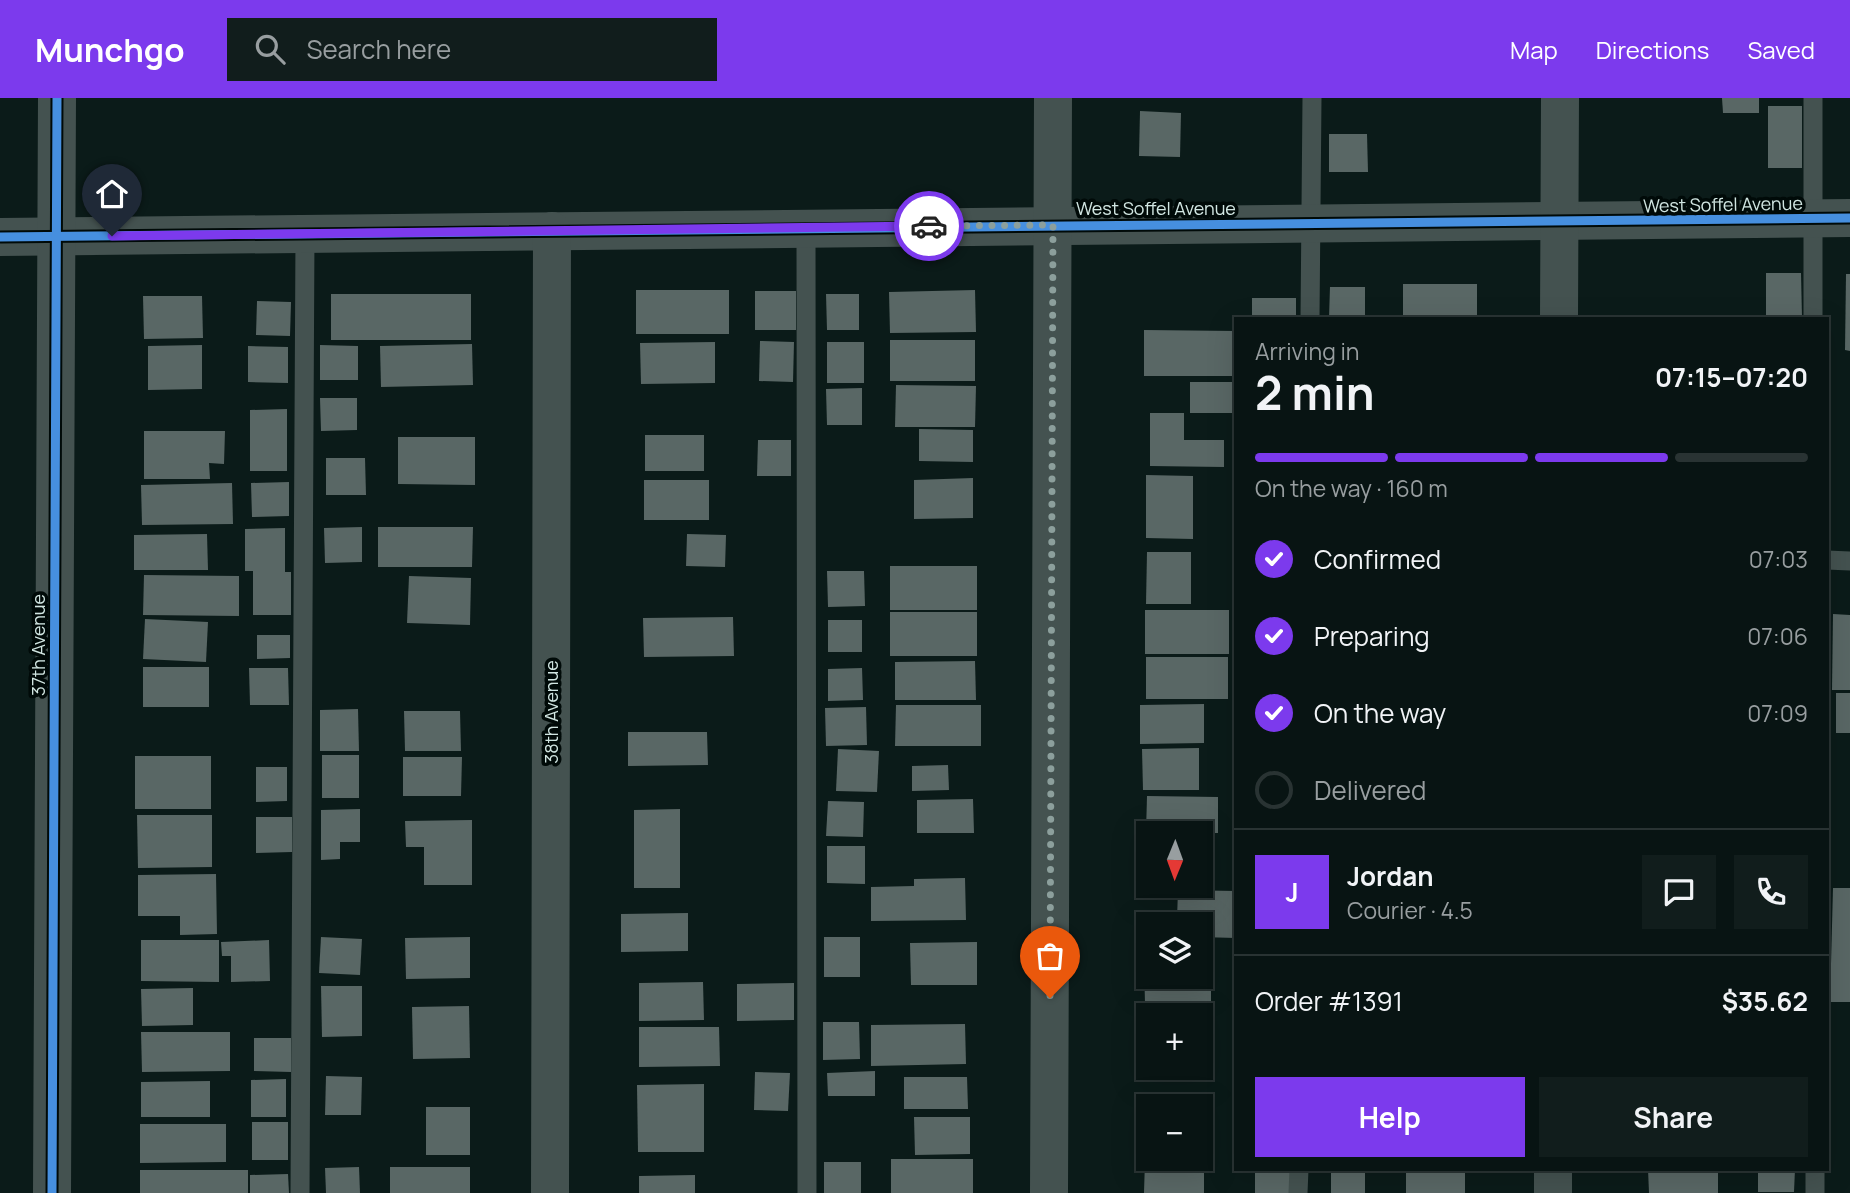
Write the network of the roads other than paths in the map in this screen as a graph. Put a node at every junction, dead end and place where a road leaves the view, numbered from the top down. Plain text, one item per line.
1 (57, 98) edge
2 (1054, 98) edge
3 (1312, 98) edge
4 (1560, 98) edge
5 (1813, 98) edge
6 (1813, 218) junction
7 (1850, 218) edge
8 (1559, 221) junction
9 (1312, 222) junction
10 (1053, 225) junction
11 (807, 228) junction
12 (552, 231) junction
13 (305, 234) junction
14 (0, 237) edge
15 (56, 237) junction
16 (1310, 317) edge
17 (1559, 317) edge
18 (1813, 317) edge
19 (1829, 560) edge
20 (1850, 561) edge
21 (1299, 1171) edge
22 (1553, 1171) edge
23 (1815, 1171) edge
24 (51, 1193) edge
25 (300, 1193) edge
26 (550, 1193) edge
27 (807, 1193) edge
28 (1049, 1193) edge
29 (1298, 1193) edge
30 (1553, 1193) edge
31 (1815, 1193) edge

1 - 15 street, 37th Avenue
2 - 10 street
3 - 9 lane
4 - 8 street
5 - 6 lane
6 - 7 street, West Soffel Avenue
6 - 8 street, West Soffel Avenue
6 - 18 lane
8 - 9 street, West Soffel Avenue
8 - 17 street
9 - 10 street, West Soffel Avenue
9 - 16 lane
10 - 11 street, West Soffel Avenue
10 - 28 street
11 - 12 street, West Soffel Avenue
11 - 27 lane
12 - 13 street, West Soffel Avenue
12 - 26 street, 38th Avenue
13 - 15 street, West Soffel Avenue
13 - 25 lane
14 - 15 street, West Soffel Avenue
15 - 24 street, 37th Avenue
19 - 20 lane
21 - 29 lane
22 - 30 street
23 - 31 lane

